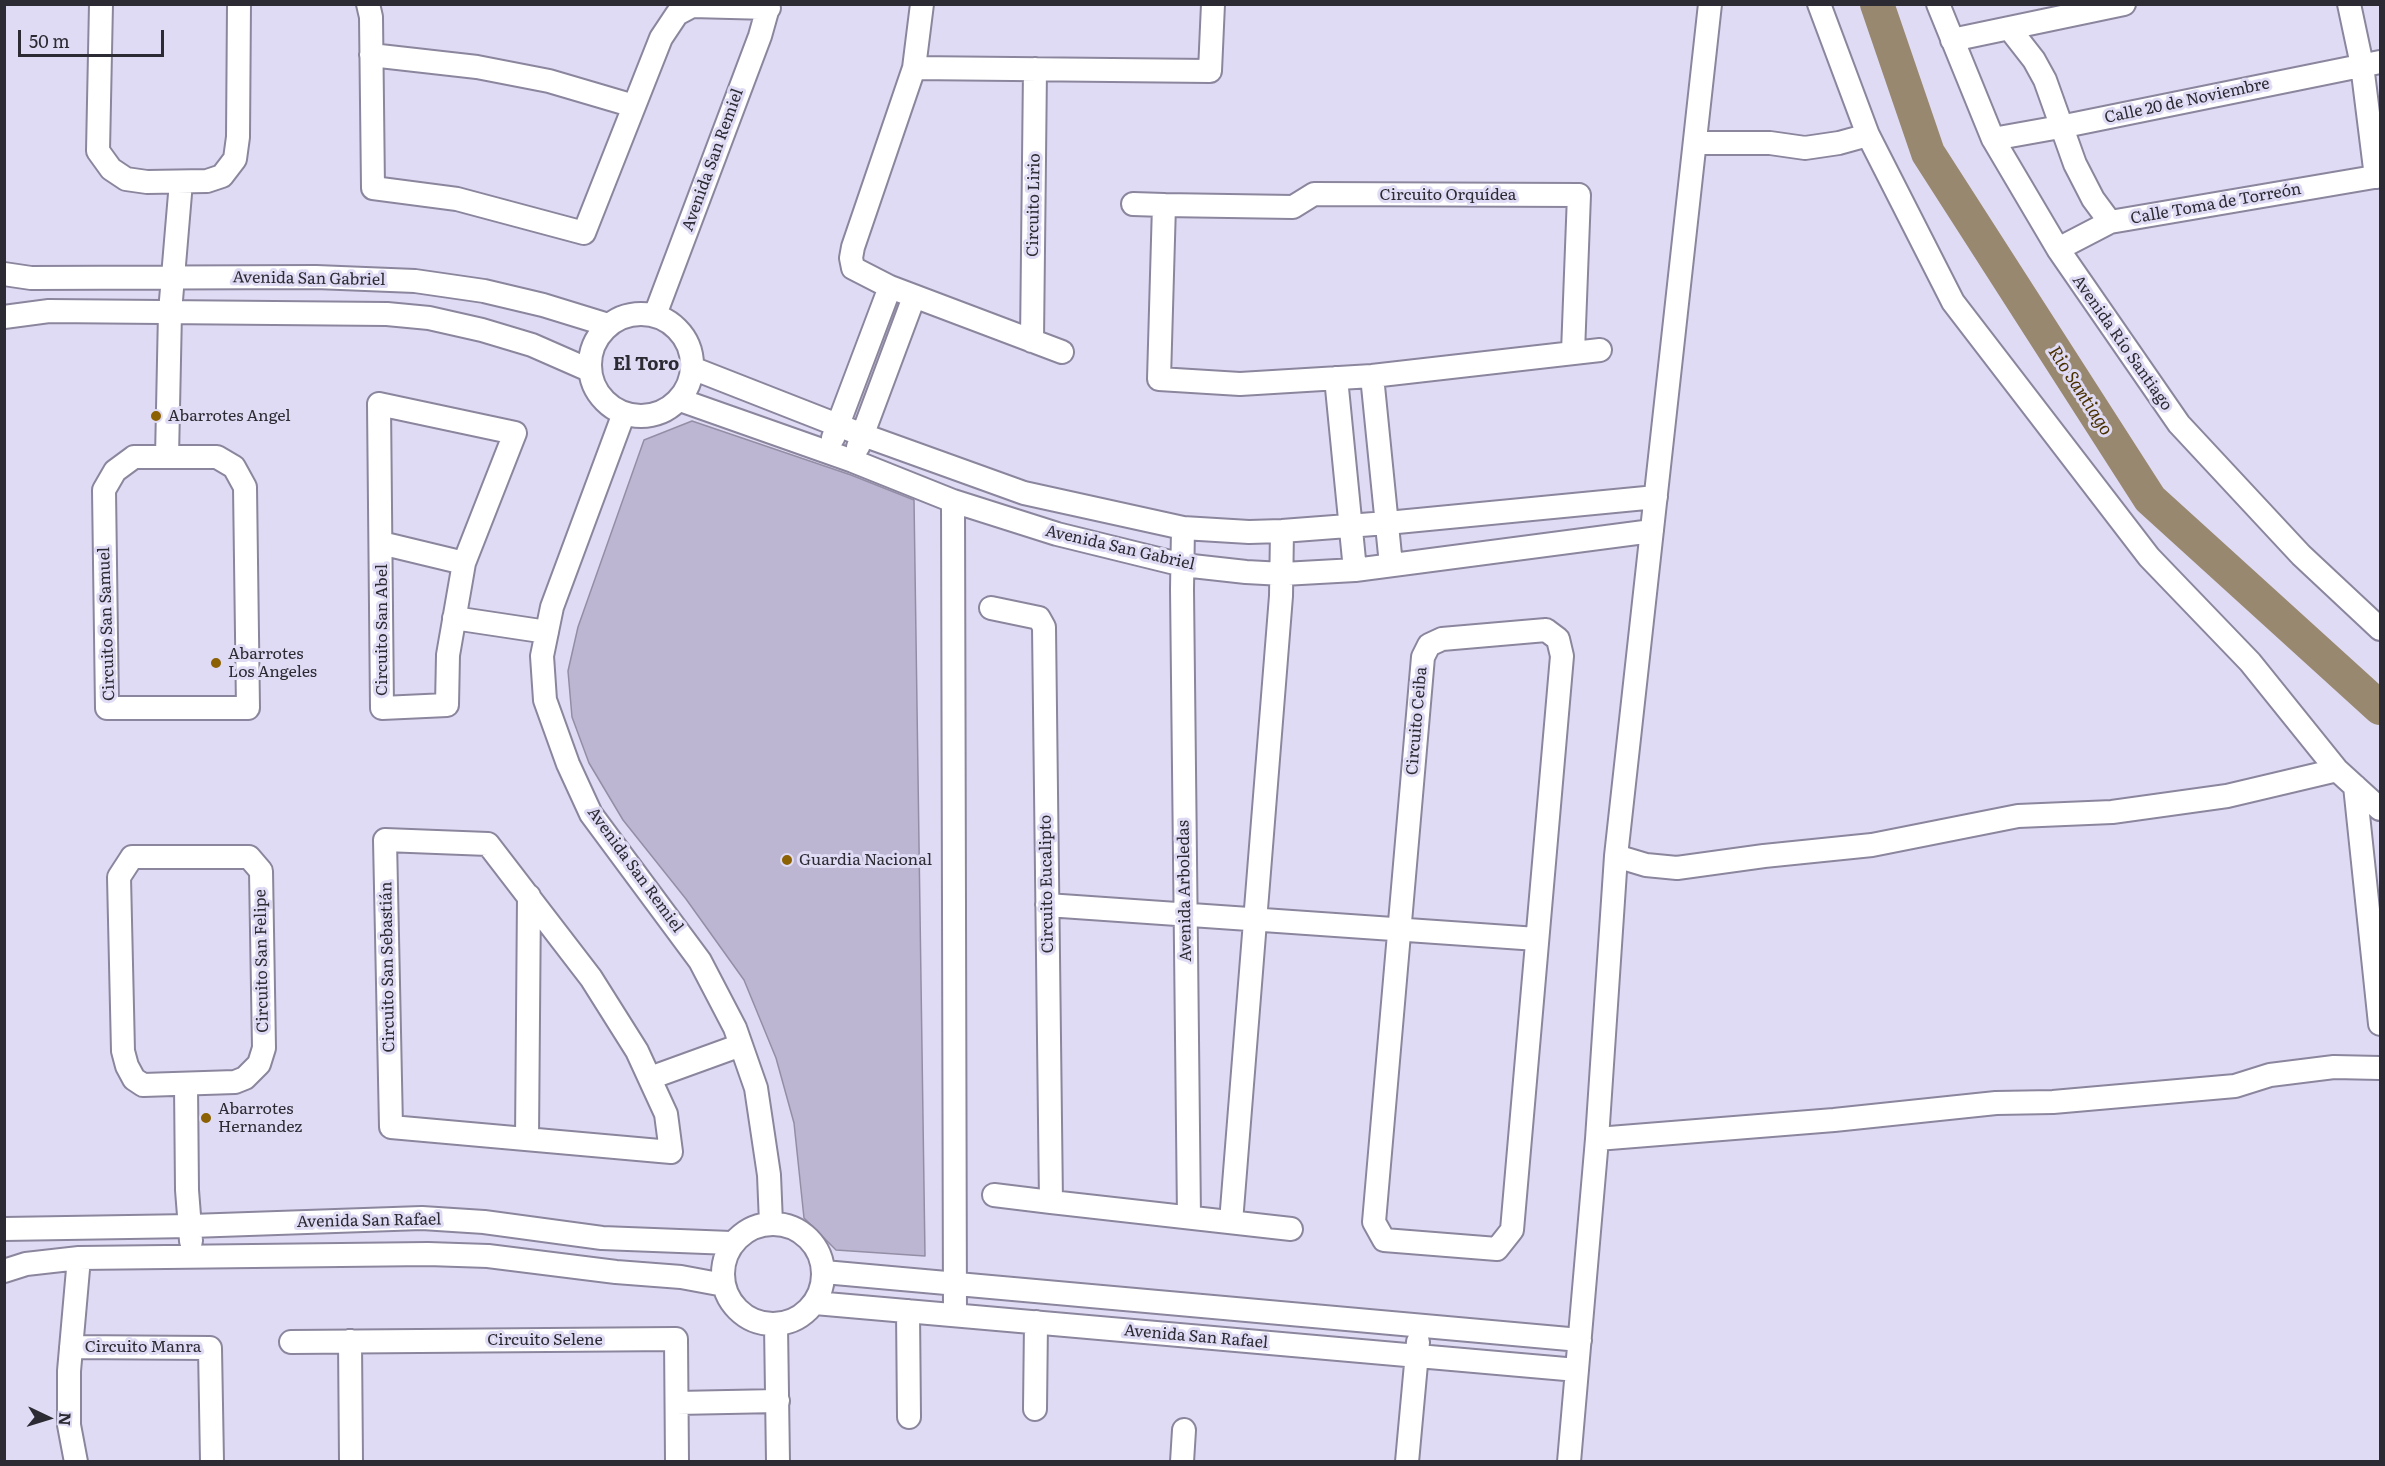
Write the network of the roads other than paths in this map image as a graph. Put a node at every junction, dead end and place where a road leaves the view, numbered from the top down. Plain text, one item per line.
1 (101, 4) edge
2 (239, 4) edge
3 (922, 4) edge
4 (1213, 4) edge
5 (1710, 4) edge
6 (1819, 4) edge
7 (1938, 4) edge
8 (2124, 4) edge
9 (2349, 4) edge
10 (769, 6) edge
11 (371, 9) edge
12 (2009, 27) junction
13 (1952, 40) junction
14 (371, 55) junction
15 (2371, 63) edge
16 (914, 68) junction
17 (1035, 69) junction
18 (634, 106) junction
19 (2060, 127) junction
20 (1868, 135) junction
21 (1993, 139) junction
22 (1696, 143) junction
23 (2378, 176) edge
24 (181, 182) junction
25 (1133, 204) dead end
26 (1164, 205) junction
27 (2110, 222) junction
28 (2058, 249) junction
29 (4, 274) edge
30 (173, 277) junction
31 (890, 287) junction
32 (915, 297) junction
33 (170, 312) junction
34 (656, 315) junction
35 (4, 317) edge
36 (876, 324) junction
37 (608, 325) junction
38 (901, 334) junction
39 (1032, 341) junction
40 (1600, 350) dead end
41 (1062, 352) dead end
42 (1573, 352) junction
43 (693, 368) junction
44 (589, 370) junction
45 (1372, 376) junction
46 (1336, 378) junction
47 (680, 400) junction
48 (624, 413) junction
49 (1377, 421) junction
50 (838, 424) junction
51 (1340, 424) junction
52 (863, 435) junction
53 (828, 452) junction
54 (167, 457) junction
55 (853, 461) junction
56 (1656, 497) junction
57 (952, 501) junction
58 (1387, 523) junction
59 (1351, 526) junction
60 (1183, 528) junction
61 (1282, 531) junction
62 (1652, 531) junction
63 (381, 543) junction
64 (464, 563) junction
65 (1183, 565) junction
66 (1391, 565) junction
67 (1355, 570) junction
68 (1283, 573) junction
69 (991, 608) dead end
70 (454, 618) junction
71 (2380, 629) edge
72 (547, 632) junction
73 (2337, 770) junction
74 (2355, 786) junction
75 (2380, 809) edge
76 (1616, 856) junction
77 (529, 897) junction
78 (1047, 905) junction
79 (1185, 914) junction
80 (1255, 919) junction
81 (1400, 930) junction
82 (1538, 939) junction
83 (2380, 1024) edge
84 (741, 1046) junction
85 (2380, 1068) edge
86 (650, 1078) junction
87 (186, 1086) junction
88 (527, 1139) junction
89 (1597, 1139) junction
90 (994, 1195) dead end
91 (1050, 1202) junction
92 (1189, 1217) junction
93 (1231, 1222) junction
94 (771, 1223) junction
95 (191, 1226) junction
96 (4, 1229) edge
97 (1291, 1229) dead end
98 (731, 1243) junction
99 (192, 1257) junction
100 (79, 1258) junction
101 (4, 1271) edge
102 (824, 1272) junction
103 (955, 1284) junction
104 (724, 1285) junction
105 (815, 1303) junction
106 (1235, 1309) junction
107 (908, 1311) junction
108 (955, 1315) junction
109 (1036, 1322) junction
110 (776, 1325) junction
111 (1419, 1325) junction
112 (1233, 1340) junction
113 (1580, 1340) junction
114 (350, 1341) junction
115 (291, 1342) dead end
116 (71, 1347) junction
117 (1417, 1356) junction
118 (1577, 1371) junction
119 (777, 1401) junction
120 (677, 1403) junction
121 (1035, 1409) dead end
122 (909, 1417) dead end
123 (1184, 1430) dead end
124 (76, 1461) edge
125 (212, 1461) edge
126 (351, 1461) edge
127 (677, 1461) edge
128 (778, 1461) edge
129 (1182, 1461) edge
130 (1407, 1461) edge
131 (1569, 1461) edge

1 - 24 street
2 - 24 street
3 - 16 street
4 - 17 street
5 - 22 street
6 - 20 street
7 - 13 street, Avenida Río Santiago
8 - 12 street
9 - 15 street
10 - 18 street
10 - 34 street, Avenida San Remiel
11 - 14 street
12 - 13 street
12 - 19 street
13 - 21 street, Avenida Río Santiago
14 - 18 street
14 - 18 street
15 - 19 street, Calle 20 de Noviembre
15 - 23 street
16 - 17 street
16 - 31 street
17 - 39 street, Circuito Lirio
19 - 21 street, Calle 20 de Noviembre
19 - 27 street
20 - 22 street
20 - 73 street
21 - 28 street, Avenida Río Santiago
22 - 56 street
23 - 27 street, Calle Toma de Torreón
24 - 30 street
25 - 26 street, Circuito Orquídea
26 - 42 street, Circuito Orquídea
26 - 46 street
27 - 28 street, Calle Toma de Torreón
28 - 71 street, Avenida Río Santiago
29 - 30 street, Avenida San Gabriel
30 - 33 street
30 - 37 street, Avenida San Gabriel
31 - 32 street
31 - 36 street
32 - 38 street
32 - 39 street
33 - 35 street, Avenida San Gabriel
33 - 44 street, Avenida San Gabriel
33 - 54 street
34 - 37 street
34 - 43 street
36 - 38 street
36 - 50 street
37 - 44 street
38 - 52 street
39 - 41 street
40 - 42 street
42 - 45 street
43 - 47 street
43 - 50 street, Avenida San Gabriel
44 - 48 street
45 - 46 street
45 - 49 street
46 - 51 street
47 - 48 street
47 - 53 street, Avenida San Gabriel
48 - 72 street, Avenida San Remiel
49 - 51 street
49 - 58 street
50 - 52 street, Avenida San Gabriel
50 - 53 street
51 - 59 street
52 - 55 street
52 - 60 street, Avenida San Gabriel
53 - 55 street, Avenida San Gabriel
54 - 54 street, Circuito San Samuel
55 - 57 street, Avenida San Gabriel
56 - 58 street, Avenida San Gabriel
56 - 62 street
57 - 65 street, Avenida San Gabriel
57 - 103 street
58 - 59 street, Avenida San Gabriel
58 - 66 street
59 - 61 street, Avenida San Gabriel
59 - 67 street
60 - 61 street, Avenida San Gabriel
60 - 65 street, Avenida Arboledas
61 - 68 street
62 - 66 street, Avenida San Gabriel
62 - 76 street
63 - 64 street, Circuito San Abel
63 - 64 street, Circuito San Abel
63 - 70 street, Circuito San Abel
64 - 70 street, Circuito San Abel
65 - 68 street, Avenida San Gabriel
65 - 79 street, Avenida Arboledas
66 - 67 street, Avenida San Gabriel
67 - 68 street, Avenida San Gabriel
68 - 80 street
69 - 78 street, Circuito Eucalipto
70 - 72 street
72 - 84 street, Avenida San Remiel
73 - 74 street
73 - 76 street
74 - 75 street
74 - 83 street
76 - 89 street
77 - 86 street, Circuito San Sebastián
77 - 88 street
77 - 88 street, Circuito San Sebastián
78 - 79 street
78 - 91 street, Circuito Eucalipto
79 - 80 street
79 - 92 street, Avenida Arboledas
80 - 81 street
80 - 93 street
81 - 82 street
81 - 82 street, Circuito Ceiba
81 - 82 street, Circuito Ceiba
84 - 86 street
84 - 94 street, Avenida San Remiel
85 - 89 street
86 - 88 street, Circuito San Sebastián
87 - 87 street, Circuito San Felipe
87 - 95 street
89 - 113 street
90 - 91 street
91 - 92 street
92 - 93 street
93 - 97 street
94 - 98 street
94 - 102 street
95 - 96 street, Avenida San Rafael
95 - 98 street, Avenida San Rafael
95 - 99 street
98 - 104 street
99 - 100 street, Avenida San Rafael
99 - 104 street, Avenida San Rafael
100 - 101 street, Avenida San Rafael
100 - 116 street, Circuito Manra
102 - 103 street, Avenida San Rafael
102 - 105 street
103 - 106 street, Avenida San Rafael
103 - 108 street
104 - 110 street
105 - 107 street, Avenida San Rafael
105 - 110 street
106 - 111 street, Avenida San Rafael
106 - 112 street
107 - 108 street, Avenida San Rafael
107 - 122 street
108 - 109 street, Avenida San Rafael
109 - 112 street, Avenida San Rafael
109 - 121 street
110 - 119 street
111 - 113 street, Avenida San Rafael
111 - 117 street
112 - 117 street, Avenida San Rafael
113 - 118 street
114 - 115 street, Circuito Selene
114 - 120 street, Circuito Selene
114 - 126 street
116 - 124 street, Circuito Manra
116 - 125 street, Circuito Manra
117 - 118 street, Avenida San Rafael
117 - 130 street
118 - 131 street
119 - 120 street
119 - 128 street
120 - 127 street, Circuito Selene
123 - 129 street

